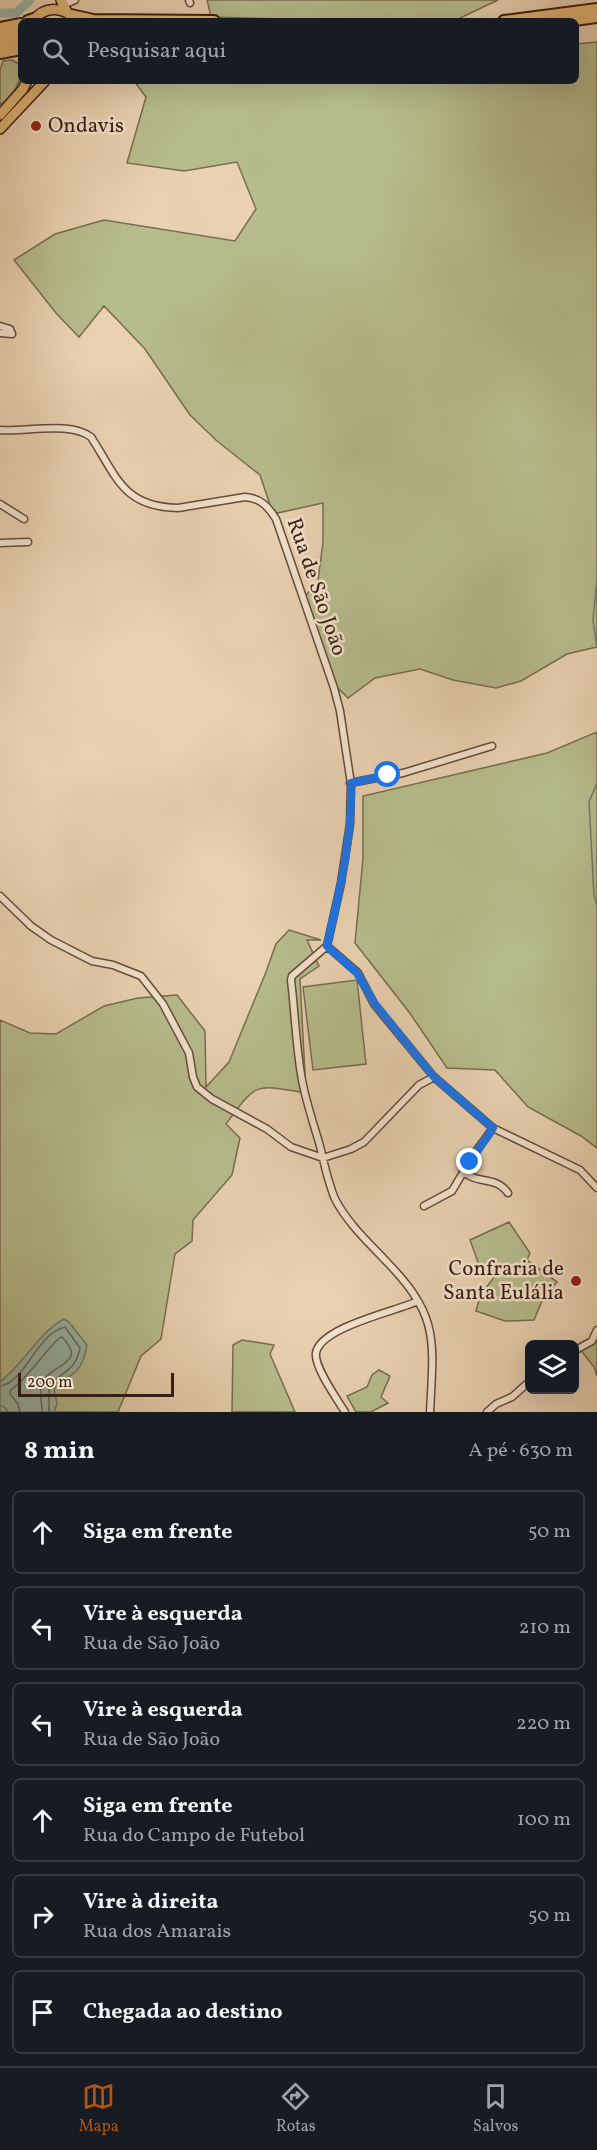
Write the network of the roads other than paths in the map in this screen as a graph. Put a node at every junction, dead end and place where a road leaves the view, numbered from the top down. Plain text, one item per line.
1 (48, 0) edge
2 (75, 0) edge
3 (597, 9) edge
4 (68, 10) edge
5 (597, 17) edge
6 (34, 18) edge
7 (88, 18) edge
8 (527, 18) edge
9 (579, 19) edge
10 (0, 28) edge
11 (0, 37) edge
12 (18, 37) edge
13 (18, 38) edge
14 (18, 39) edge
15 (2, 50) edge
16 (18, 56) edge
17 (26, 84) edge
18 (42, 84) edge
19 (1, 113) edge
20 (0, 129) edge
21 (0, 326) edge
22 (0, 333) edge
23 (0, 430) edge
24 (0, 504) edge
25 (24, 519) dead end
26 (27, 542) dead end
27 (0, 543) edge
28 (492, 746) dead end
29 (351, 783) junction
30 (0, 896) edge
31 (327, 946) junction
32 (434, 1077) junction
33 (493, 1128) junction
34 (323, 1158) junction
35 (464, 1172) junction
36 (597, 1188) edge
37 (508, 1193) dead end
38 (424, 1206) dead end
39 (418, 1300) junction
40 (597, 1330) edge
41 (579, 1348) edge
42 (525, 1385) edge
43 (345, 1412) edge
44 (430, 1412) edge
45 (487, 1412) edge

1 - 6 main road
2 - 4 street
3 - 8 highway
4 - 6 main road
4 - 7 highway
5 - 9 highway
10 - 12 highway
11 - 13 highway
14 - 15 highway
15 - 16 main road
17 - 19 main road
18 - 20 main road
21 - 22 street
23 - 29 street, Rua de São João
24 - 25 street
26 - 27 street
28 - 29 street
29 - 31 street, Rua de São João
30 - 34 street
31 - 32 street
31 - 34 street
32 - 33 street
32 - 34 street
33 - 35 street
33 - 36 street
34 - 39 street
35 - 37 street
35 - 38 street
39 - 43 street
39 - 44 street
40 - 41 street
42 - 45 street

